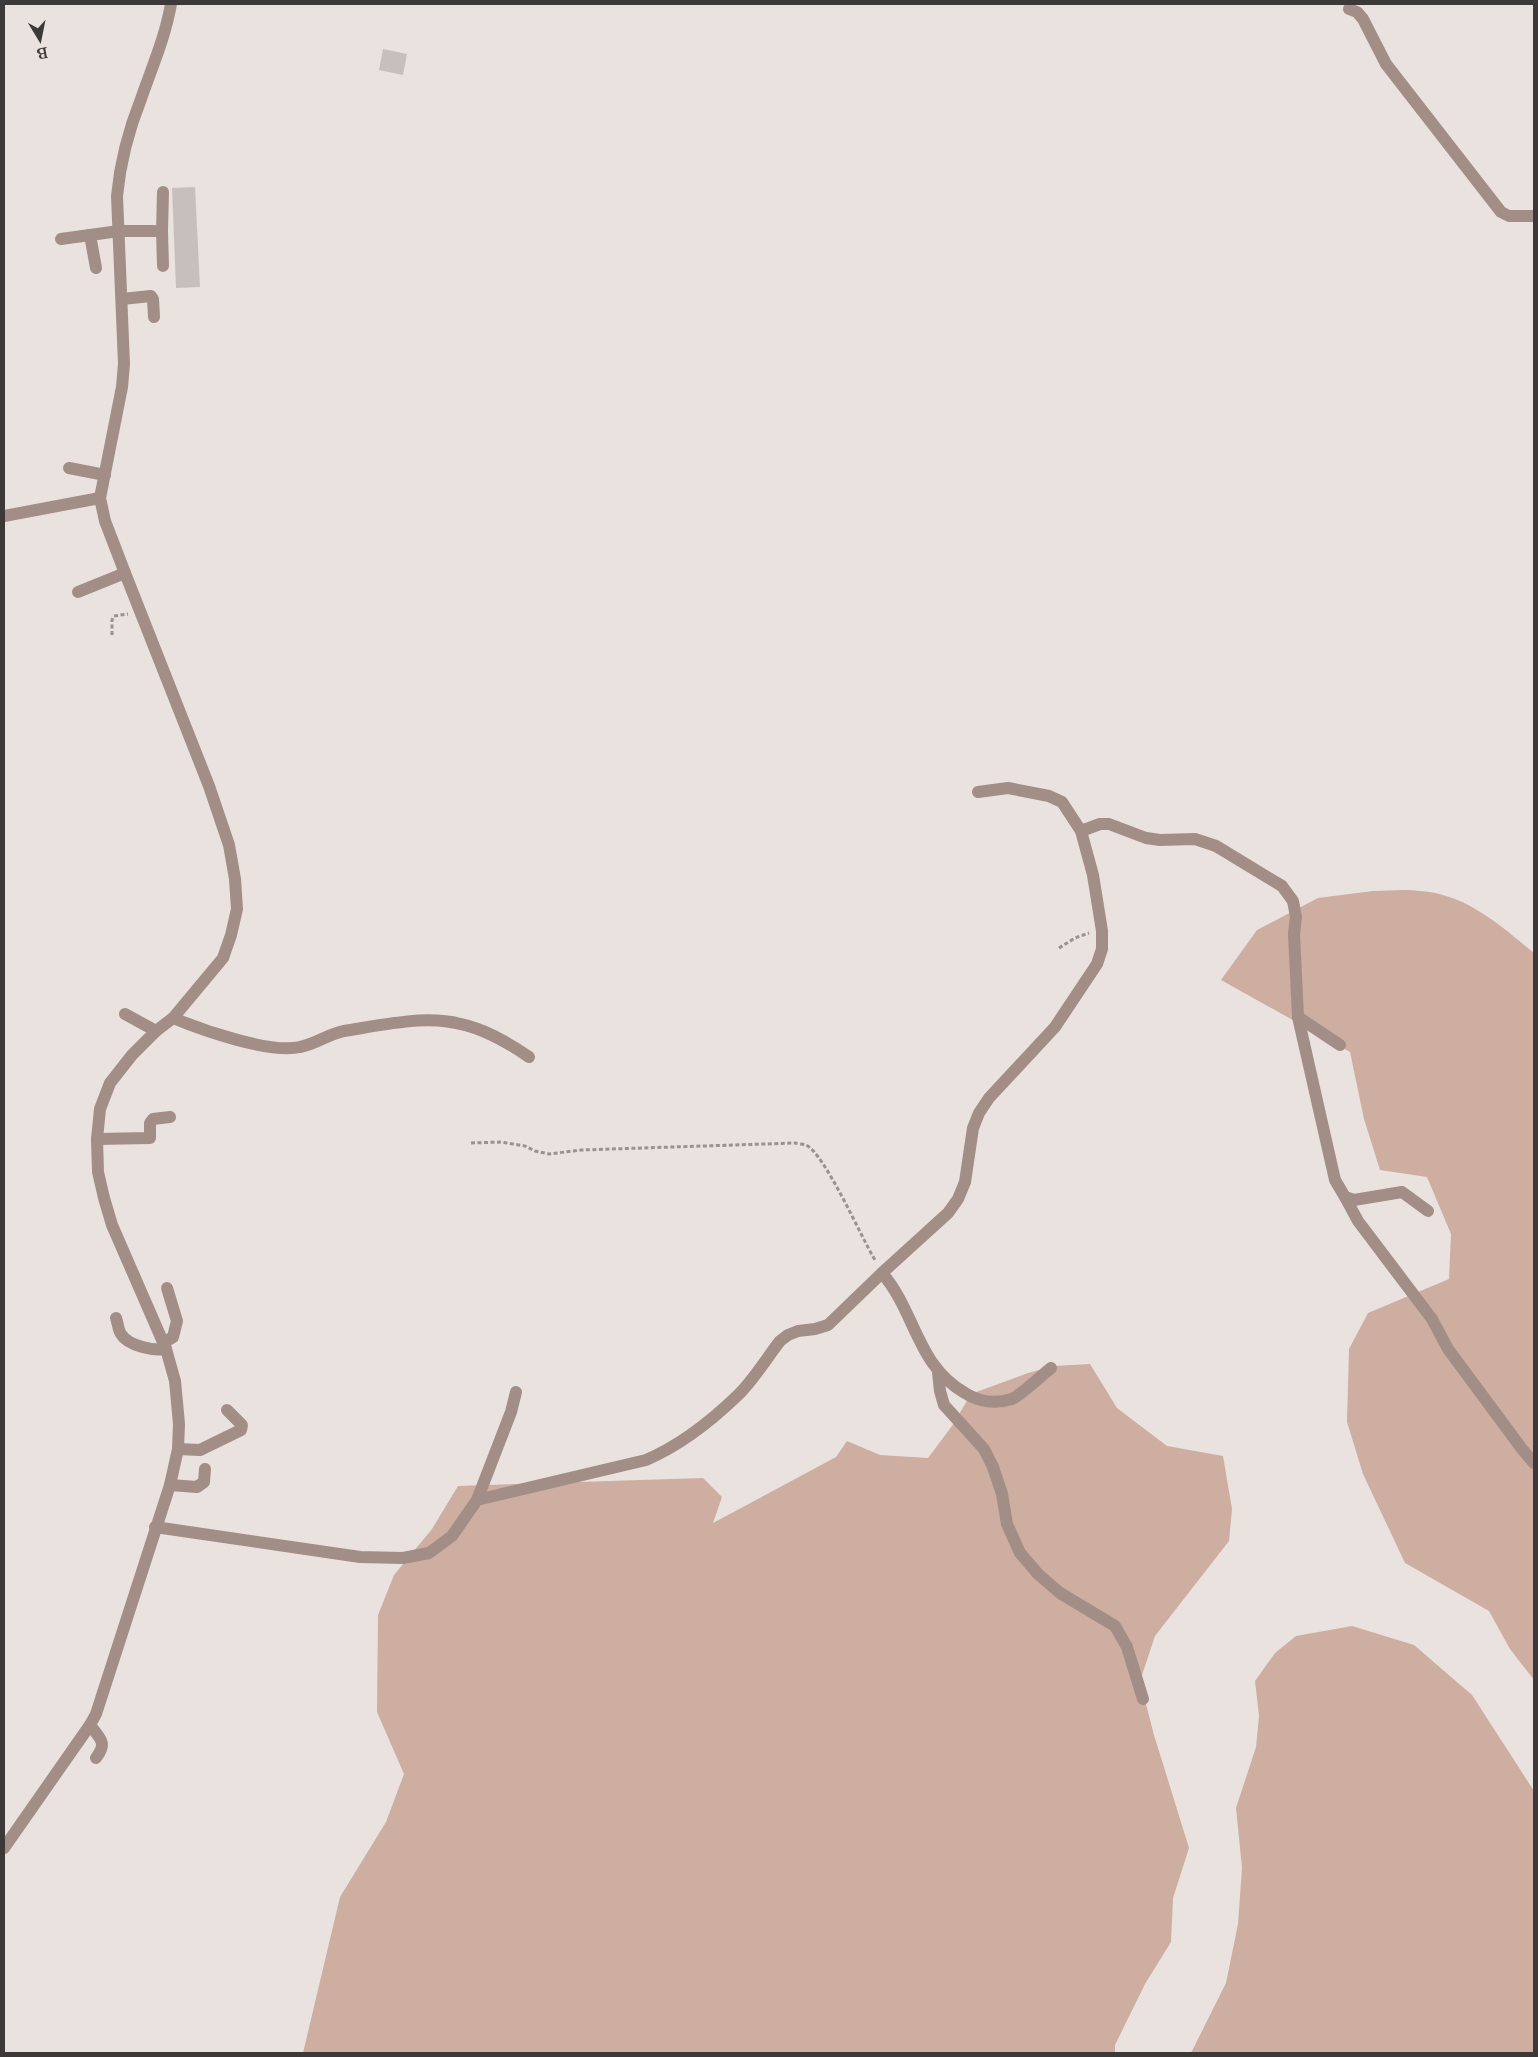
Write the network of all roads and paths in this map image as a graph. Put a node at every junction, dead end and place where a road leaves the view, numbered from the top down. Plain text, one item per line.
1 (171, 4) edge
2 (1349, 9) dead end
3 (162, 192) dead end
4 (1534, 216) edge
5 (162, 231) junction
6 (119, 232) junction
7 (90, 235) junction
8 (61, 239) dead end
9 (163, 266) dead end
10 (96, 268) dead end
11 (122, 299) junction
12 (154, 317) dead end
13 (69, 468) dead end
14 (105, 475) junction
15 (100, 498) junction
16 (4, 516) edge
17 (125, 573) junction
18 (78, 592) dead end
19 (140, 612) junction
20 (112, 635) dead end
21 (978, 792) dead end
22 (1080, 831) junction
23 (1102, 931) junction
24 (1059, 948) dead end
25 (125, 1014) dead end
26 (172, 1018) junction
27 (1298, 1018) junction
28 (156, 1031) junction
29 (1340, 1045) dead end
30 (529, 1057) dead end
31 (170, 1117) dead end
32 (97, 1139) junction
33 (471, 1143) dead end
34 (1345, 1197) junction
35 (1428, 1211) dead end
36 (882, 1273) junction
37 (167, 1288) dead end
38 (116, 1318) dead end
39 (165, 1346) junction
40 (1051, 1368) dead end
41 (938, 1372) junction
42 (516, 1392) dead end
43 (227, 1410) dead end
44 (178, 1449) junction
45 (1534, 1463) edge
46 (206, 1469) dead end
47 (170, 1484) junction
48 (477, 1500) junction
49 (156, 1527) junction
50 (1143, 1700) dead end
51 (90, 1725) junction
52 (96, 1758) dead end
53 (5, 1842) edge

1 - 6 street
2 - 4 street
3 - 5 street
5 - 6 street
5 - 9 street
6 - 7 street
6 - 11 street
7 - 8 street
7 - 10 street
11 - 12 street
11 - 14 street
13 - 14 street
14 - 15 street
15 - 16 street
15 - 17 street
17 - 18 street
17 - 19 street
19 - 20 path
19 - 26 street
21 - 22 street
22 - 23 street
22 - 27 street
23 - 24 path
23 - 36 street
25 - 28 street
26 - 28 street
26 - 30 street
27 - 29 street
27 - 34 street
28 - 32 street
31 - 32 street
32 - 39 street
33 - 36 path
34 - 35 street
34 - 45 street
36 - 41 street
36 - 48 street
37 - 39 street
38 - 39 street
39 - 44 street
40 - 41 street
41 - 50 street
42 - 48 street
43 - 44 street
44 - 47 street
46 - 47 street
47 - 49 street
48 - 49 street
49 - 51 street
51 - 52 street
51 - 53 street

